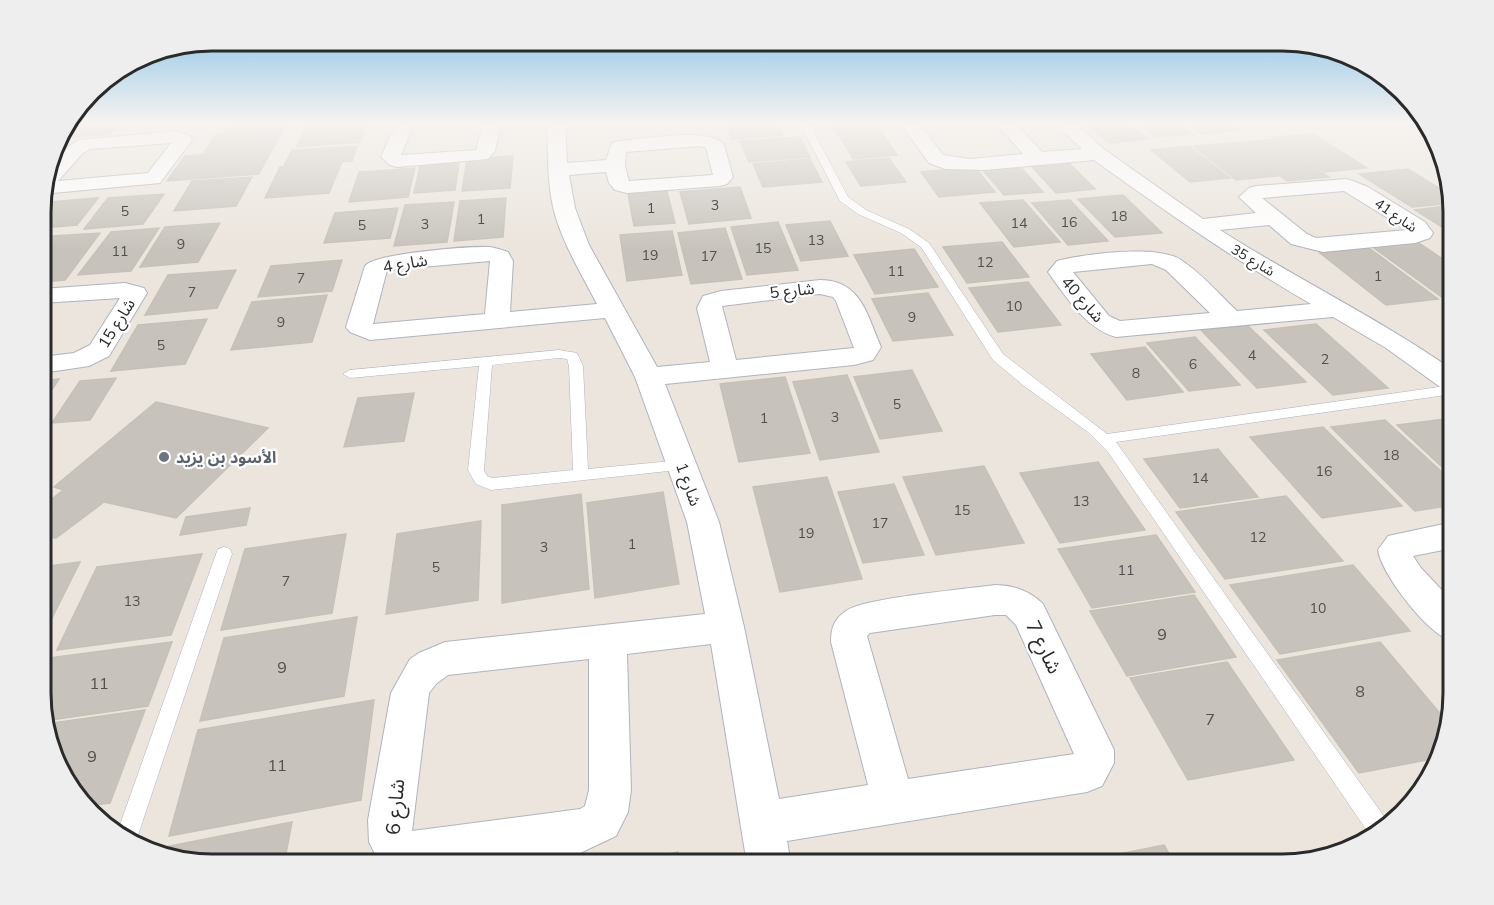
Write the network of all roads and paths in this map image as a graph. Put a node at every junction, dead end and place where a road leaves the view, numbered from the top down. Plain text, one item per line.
1 (165, 165) edge
2 (558, 165) edge
3 (613, 165) edge
4 (616, 165) edge
5 (720, 165) edge
6 (826, 165) edge
7 (1114, 165) edge
8 (558, 170) junction
9 (53, 185) edge
10 (1272, 218) junction
11 (1199, 226) junction
12 (51, 295) edge
13 (1339, 309) junction
14 (613, 310) junction
15 (1230, 318) junction
16 (497, 320) junction
17 (486, 361) junction
18 (51, 364) edge
19 (725, 370) junction
20 (350, 374) dead end
21 (1443, 376) edge
22 (649, 377) junction
23 (1443, 390) edge
24 (1105, 439) junction
25 (682, 465) junction
26 (581, 475) junction
27 (1443, 537) edge
28 (224, 554) dead end
29 (1443, 614) edge
30 (726, 627) junction
31 (608, 641) junction
32 (894, 804) junction
33 (763, 823) junction
34 (1376, 824) edge
35 (129, 830) edge
36 (768, 854) edge

1 - 9 street
2 - 8 street, شارع 1
3 - 8 street
4 - 5 street
6 - 24 lane
7 - 11 street, شارع 35
8 - 14 street, شارع 1
10 - 10 street, شارع 41
10 - 11 street
11 - 13 street, شارع 35
12 - 18 street, شارع 15
13 - 15 street, شارع 40
13 - 21 street, شارع 35
14 - 16 street, شارع 4
14 - 22 street, شارع 1
15 - 15 street, شارع 40
16 - 16 street, شارع 4
17 - 20 lane
17 - 26 lane
17 - 26 lane
19 - 19 street, شارع 5
19 - 22 street, شارع 5
22 - 25 street, شارع 1
23 - 24 lane
24 - 34 lane
25 - 26 lane
25 - 30 street, شارع 1
27 - 29 street
28 - 35 lane
30 - 31 street, شارع 6
30 - 33 street, شارع 1
31 - 31 street, شارع 6
32 - 32 street, شارع 7
32 - 33 street, شارع 7
33 - 36 street, شارع 1

